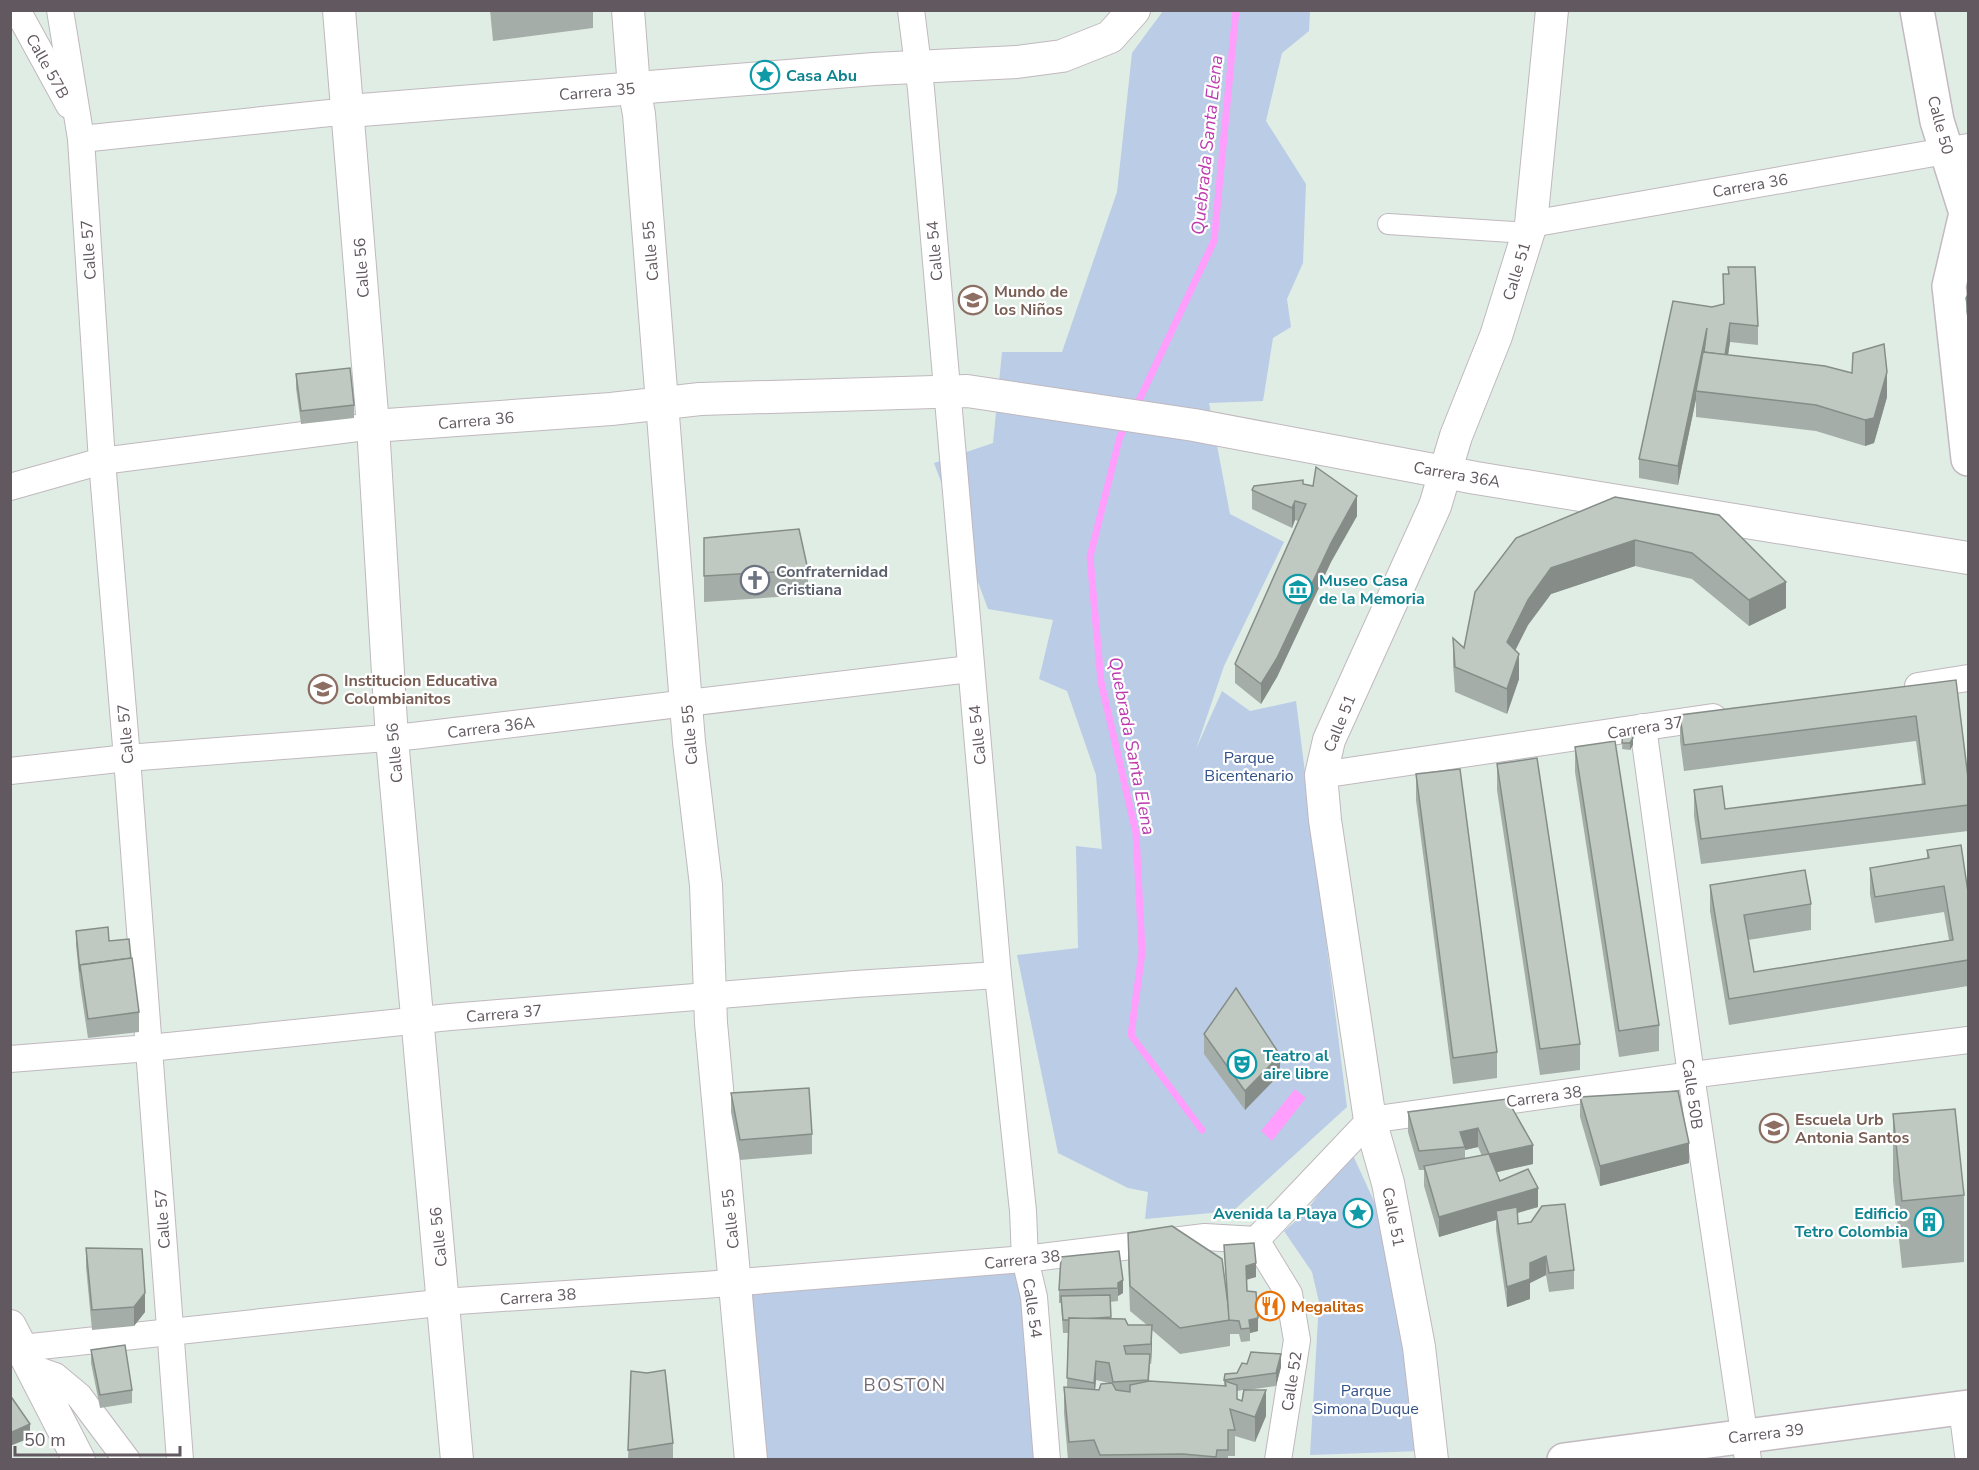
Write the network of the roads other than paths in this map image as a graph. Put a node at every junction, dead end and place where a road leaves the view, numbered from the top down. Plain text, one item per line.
1 (17, 10) edge
2 (60, 10) edge
3 (339, 10) edge
4 (628, 10) edge
5 (911, 10) edge
6 (1134, 10) edge
7 (1552, 10) edge
8 (1917, 10) edge
9 (916, 66) junction
10 (634, 88) junction
11 (349, 111) junction
12 (80, 130) junction
13 (1958, 149) edge
14 (1388, 224) dead end
15 (1529, 228) junction
16 (1965, 240) edge
17 (946, 392) junction
18 (663, 403) junction
19 (374, 426) junction
20 (1968, 459) edge
21 (102, 461) junction
22 (1446, 472) junction
23 (10, 487) edge
24 (1968, 558) edge
25 (970, 669) junction
26 (1968, 678) edge
27 (1893, 690) edge
28 (686, 704) junction
29 (1741, 712) edge
30 (1643, 727) junction
31 (392, 739) junction
32 (127, 758) junction
33 (10, 771) edge
34 (1321, 775) junction
35 (998, 975) junction
36 (709, 996) junction
37 (417, 1020) junction
38 (1968, 1040) edge
39 (149, 1048) junction
40 (10, 1059) edge
41 (1690, 1075) junction
42 (1370, 1120) junction
43 (1256, 1240) junction
44 (1025, 1259) junction
45 (736, 1282) junction
46 (445, 1303) junction
47 (170, 1332) junction
48 (22, 1348) edge
49 (1965, 1408) edge
50 (1747, 1448) edge
51 (1968, 1454) edge
52 (79, 1460) edge
53 (127, 1460) edge
54 (180, 1460) edge
55 (457, 1460) edge
56 (751, 1460) edge
57 (1047, 1460) edge
58 (1278, 1460) edge
59 (1432, 1460) edge
60 (1564, 1460) edge

1 - 12 street, Calle 57B
2 - 12 street, Calle 57
3 - 11 street, Calle 56
4 - 10 street, Calle 55
5 - 9 street, Calle 54
6 - 9 street, Carrera 35
7 - 15 street, Calle 51
8 - 13 main road, Calle 50
9 - 10 street, Carrera 35
9 - 17 street, Calle 54
10 - 11 street, Carrera 35
10 - 18 street, Calle 55
11 - 12 street, Carrera 35
11 - 19 street, Calle 56
12 - 21 street, Calle 57
13 - 15 street, Carrera 36
13 - 16 main road, Calle 50
14 - 15 street
15 - 22 street, Calle 51
16 - 20 main road, Calle 50
17 - 18 street, Carrera 36
17 - 22 street, Carrera 36A
17 - 25 street, Calle 54
18 - 19 street, Carrera 36
18 - 28 street, Calle 55
19 - 21 street, Carrera 36
19 - 31 street, Calle 56
21 - 23 street, Carrera 36
21 - 32 street, Calle 57
22 - 24 street, Carrera 36A
22 - 34 street, Calle 51
25 - 28 street, Carrera 36A
25 - 35 street, Calle 54
26 - 27 street
28 - 31 street, Carrera 36A
28 - 36 street, Calle 55
29 - 30 street, Carrera 37
30 - 34 street, Carrera 37
30 - 41 street, Calle 50B
31 - 32 street, Carrera 36A
31 - 37 street, Calle 56
32 - 33 street, Carrera 36A
32 - 39 street, Calle 57
34 - 42 street, Calle 51
35 - 36 street, Carrera 37
35 - 44 street, Calle 54
36 - 37 street, Carrera 37
36 - 45 street, Calle 55
37 - 39 street, Carrera 37
37 - 46 street, Calle 56
38 - 41 street, Carrera 38
39 - 40 street, Carrera 37
39 - 47 street, Calle 57
41 - 42 street, Carrera 38
41 - 50 street, Calle 50B
42 - 43 street
42 - 59 street, Calle 51
43 - 44 street, Carrera 38
43 - 58 street, Calle 52
44 - 45 street, Carrera 38
44 - 57 street, Calle 54
45 - 46 street, Carrera 38
45 - 56 street, Calle 55
46 - 47 street, Carrera 38
46 - 55 street, Calle 56
47 - 48 street, Carrera 38
47 - 54 street, Calle 57
48 - 52 street
48 - 53 street
49 - 50 main road, Carrera 39
49 - 51 street
50 - 60 main road, Carrera 39

